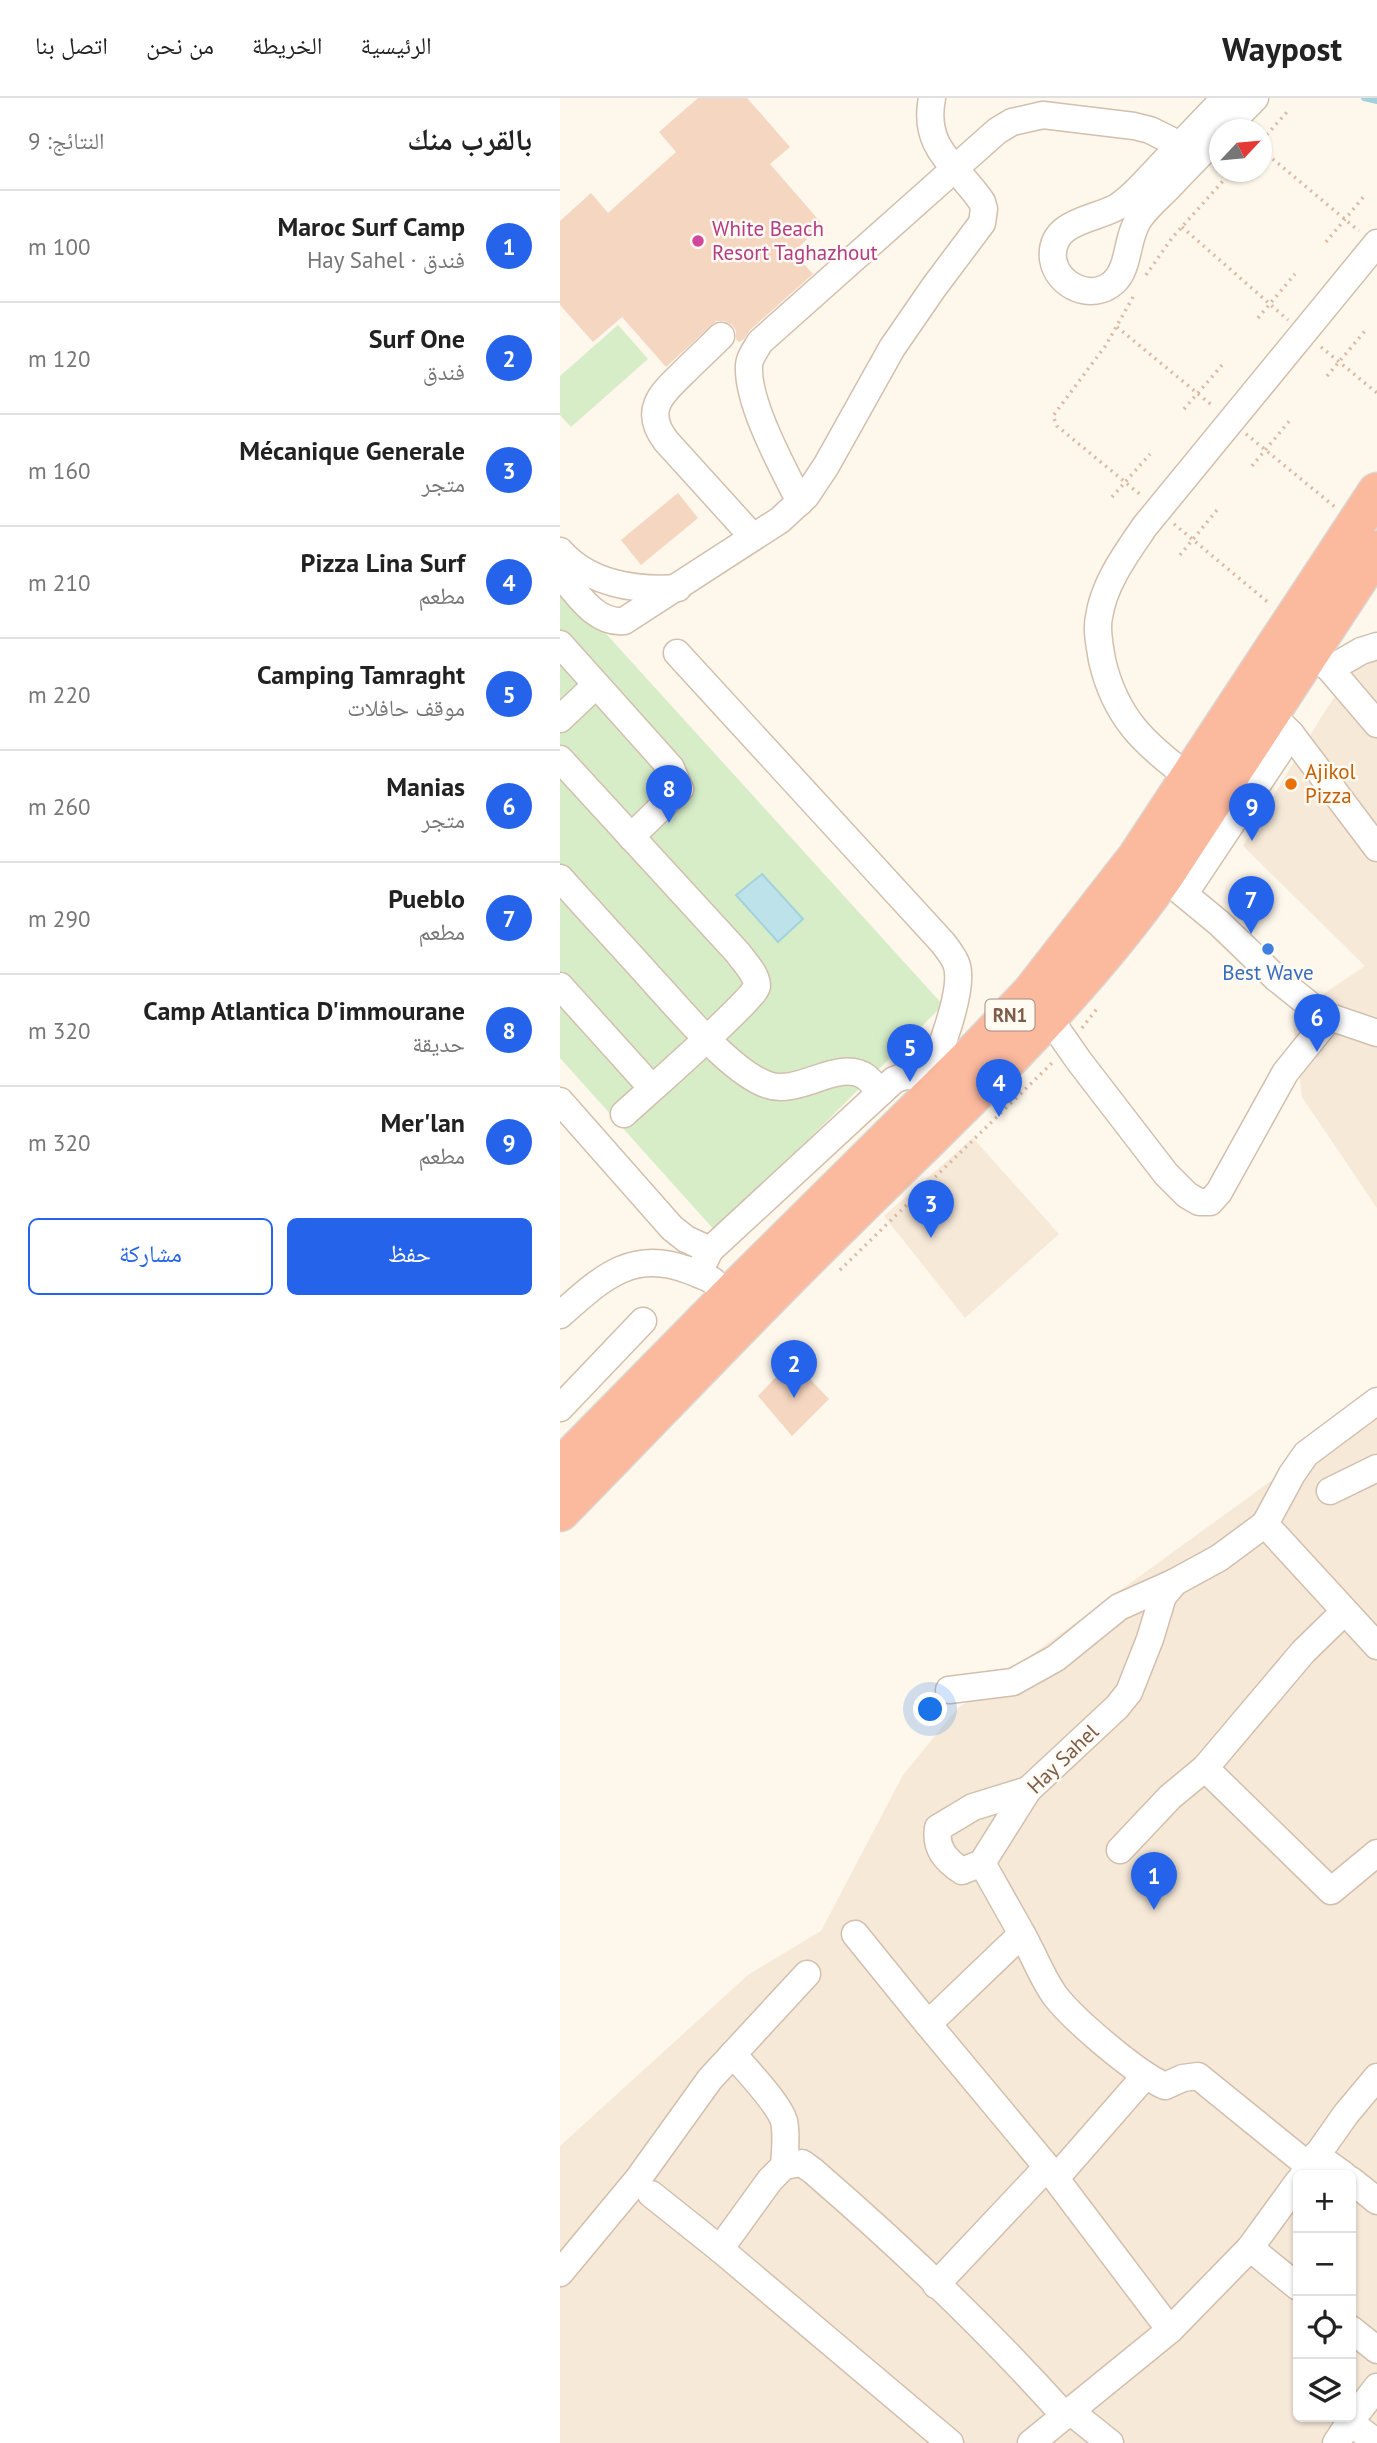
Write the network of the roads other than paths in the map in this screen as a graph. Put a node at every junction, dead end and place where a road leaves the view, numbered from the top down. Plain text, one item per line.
1 (932, 98) edge
2 (1225, 98) edge
3 (1255, 98) edge
4 (1235, 119) edge
5 (1180, 145) junction
6 (1209, 146) edge
7 (956, 169) junction
8 (1377, 244) edge
9 (720, 336) dead end
10 (1377, 492) edge
11 (800, 502) junction
12 (753, 537) junction
13 (1377, 550) edge
14 (560, 551) edge
15 (560, 574) edge
16 (678, 587) junction
17 (560, 644) edge
18 (1377, 646) edge
19 (1311, 648) junction
20 (677, 653) dead end
21 (596, 685) junction
22 (560, 719) edge
23 (1281, 724) junction
24 (1377, 724) edge
25 (560, 759) edge
26 (1190, 778) junction
27 (631, 837) junction
28 (1377, 848) edge
29 (1162, 875) junction
30 (560, 878) edge
31 (560, 986) edge
32 (1330, 1017) junction
33 (1049, 1018) junction
34 (1377, 1033) edge
35 (705, 1039) junction
36 (652, 1088) junction
37 (881, 1092) junction
38 (940, 1094) junction
39 (560, 1101) edge
40 (624, 1114) dead end
41 (710, 1250) junction
42 (698, 1274) junction
43 (732, 1294) junction
44 (560, 1315) edge
45 (643, 1321) dead end
46 (1377, 1401) edge
47 (560, 1408) edge
48 (560, 1468) edge
49 (1377, 1468) edge
50 (1330, 1491) dead end
51 (560, 1512) edge
52 (1265, 1524) junction
53 (1175, 1582) junction
54 (1344, 1612) junction
55 (1377, 1646) edge
56 (949, 1690) dead end
57 (1205, 1768) junction
58 (1028, 1790) junction
59 (1120, 1850) dead end
60 (1377, 1853) edge
61 (982, 1863) junction
62 (855, 1934) dead end
63 (1022, 1934) junction
64 (807, 1974) dead end
65 (929, 2025) junction
66 (733, 2054) junction
67 (1145, 2076) junction
68 (1377, 2077) edge
69 (784, 2166) junction
70 (1307, 2170) edge
71 (1051, 2172) junction
72 (1356, 2184) edge
73 (1293, 2189) edge
74 (652, 2194) dead end
75 (1377, 2201) edge
76 (1250, 2248) junction
77 (720, 2249) junction
78 (560, 2273) edge
79 (1293, 2283) edge
80 (936, 2285) junction
81 (1170, 2330) junction
82 (1356, 2333) edge
83 (1377, 2350) edge
84 (1377, 2387) edge
85 (1068, 2413) junction
86 (1343, 2432) edge
87 (1377, 2442) edge
88 (950, 2443) edge
89 (1031, 2443) edge
90 (1110, 2443) edge

1 - 7 street
2 - 5 street
3 - 4 street
5 - 6 street
5 - 7 street
7 - 11 street
7 - 11 street
8 - 26 street
9 - 12 street
10 - 19 highway, RN1
11 - 12 street
12 - 16 street
13 - 19 highway, RN1
14 - 16 street
15 - 16 street
17 - 21 street
18 - 19 street
19 - 23 highway, RN1
19 - 24 street
19 - 26 highway, RN1
20 - 38 street
21 - 22 street
21 - 27 street
23 - 28 street
23 - 29 highway, RN1
25 - 27 street
26 - 29 highway, RN1
27 - 35 street
29 - 32 street
29 - 33 highway, RN1
29 - 38 highway, RN1
30 - 35 street
31 - 36 street
32 - 33 street
32 - 34 street
33 - 38 highway, RN1
35 - 36 street
35 - 37 street
36 - 40 street
37 - 38 street
37 - 41 street
38 - 43 highway, RN1
38 - 51 highway, RN1
39 - 41 street
41 - 42 street
42 - 43 street
42 - 44 street
43 - 48 highway, RN1
45 - 47 street
46 - 52 street
49 - 50 street
52 - 53 street, Hay Sahel
52 - 54 street
53 - 56 street
53 - 58 street, Hay Sahel
54 - 55 street
54 - 57 street
57 - 59 street
57 - 60 street
58 - 61 street, Hay Sahel
58 - 61 street
61 - 63 street
62 - 65 street
63 - 65 street
63 - 67 street
64 - 66 street
65 - 71 street
66 - 69 street
66 - 78 street
67 - 70 street
67 - 71 street
68 - 70 street
69 - 77 street
69 - 80 street
71 - 80 street
71 - 81 street
72 - 75 street
73 - 76 street
74 - 77 street
76 - 79 street
76 - 81 street
77 - 88 street
80 - 85 street
81 - 85 street
82 - 83 street
84 - 86 street
85 - 89 street
85 - 90 street
86 - 87 street

